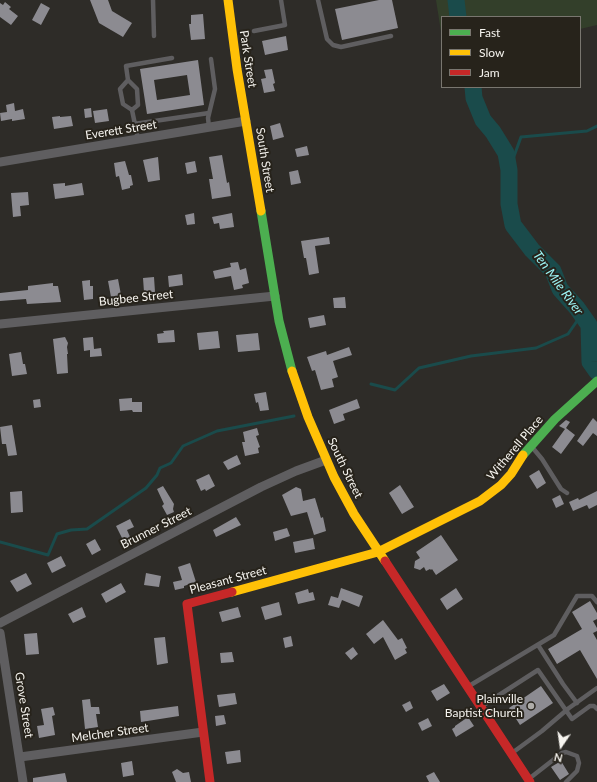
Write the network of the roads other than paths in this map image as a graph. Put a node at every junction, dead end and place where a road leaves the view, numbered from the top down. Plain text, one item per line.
1 (153, 0) edge
2 (228, 0) edge
3 (281, 0) edge
4 (318, 0) edge
5 (254, 31) dead end
6 (154, 36) dead end
7 (391, 36) dead end
8 (172, 58) dead end
9 (211, 58) dead end
10 (128, 80) junction
11 (132, 110) junction
12 (209, 113) junction
13 (246, 121) junction
14 (134, 124) junction
15 (209, 128) junction
16 (138, 139) junction
17 (0, 162) edge
18 (275, 296) junction
19 (0, 324) edge
20 (597, 382) edge
21 (530, 446) junction
22 (326, 460) junction
23 (566, 493) dead end
24 (378, 552) junction
25 (597, 602) edge
26 (0, 623) edge
27 (0, 633) edge
28 (537, 645) junction
29 (467, 687) junction
30 (597, 688) edge
31 (577, 703) junction
32 (480, 706) junction
33 (597, 709) edge
34 (566, 711) junction
35 (203, 732) junction
36 (511, 754) junction
37 (20, 757) junction
38 (529, 781) edge
39 (23, 782) edge
40 (210, 782) edge
41 (566, 782) edge

1 - 6 lane
2 - 13 main road, Park Street
3 - 5 lane
4 - 7 lane
8 - 10 lane
9 - 12 lane
10 - 11 lane
10 - 11 lane
11 - 14 lane
12 - 14 lane
12 - 15 lane
13 - 15 street, Everett Street
13 - 18 main road, South Street
14 - 16 lane
15 - 16 street, Everett Street
16 - 17 street, Everett Street
18 - 19 street, Bugbee Street
18 - 22 main road, South Street
20 - 21 main road, Witherell Place
21 - 23 lane
21 - 24 main road, Witherell Place
22 - 24 main road, South Street
22 - 26 street, Brunner Street
24 - 29 main road, South Street
24 - 35 main road, Pleasant Street
25 - 28 lane
27 - 37 street, Grove Street
28 - 29 lane
28 - 31 lane
29 - 32 main road, South Street
30 - 31 lane
31 - 34 lane
32 - 34 lane
32 - 36 main road, South Street
33 - 34 lane
34 - 36 lane
35 - 37 street, Melcher Street
35 - 40 main road, Pleasant Street
36 - 38 main road, South Street
37 - 39 street, Grove Street
38 - 41 lane

